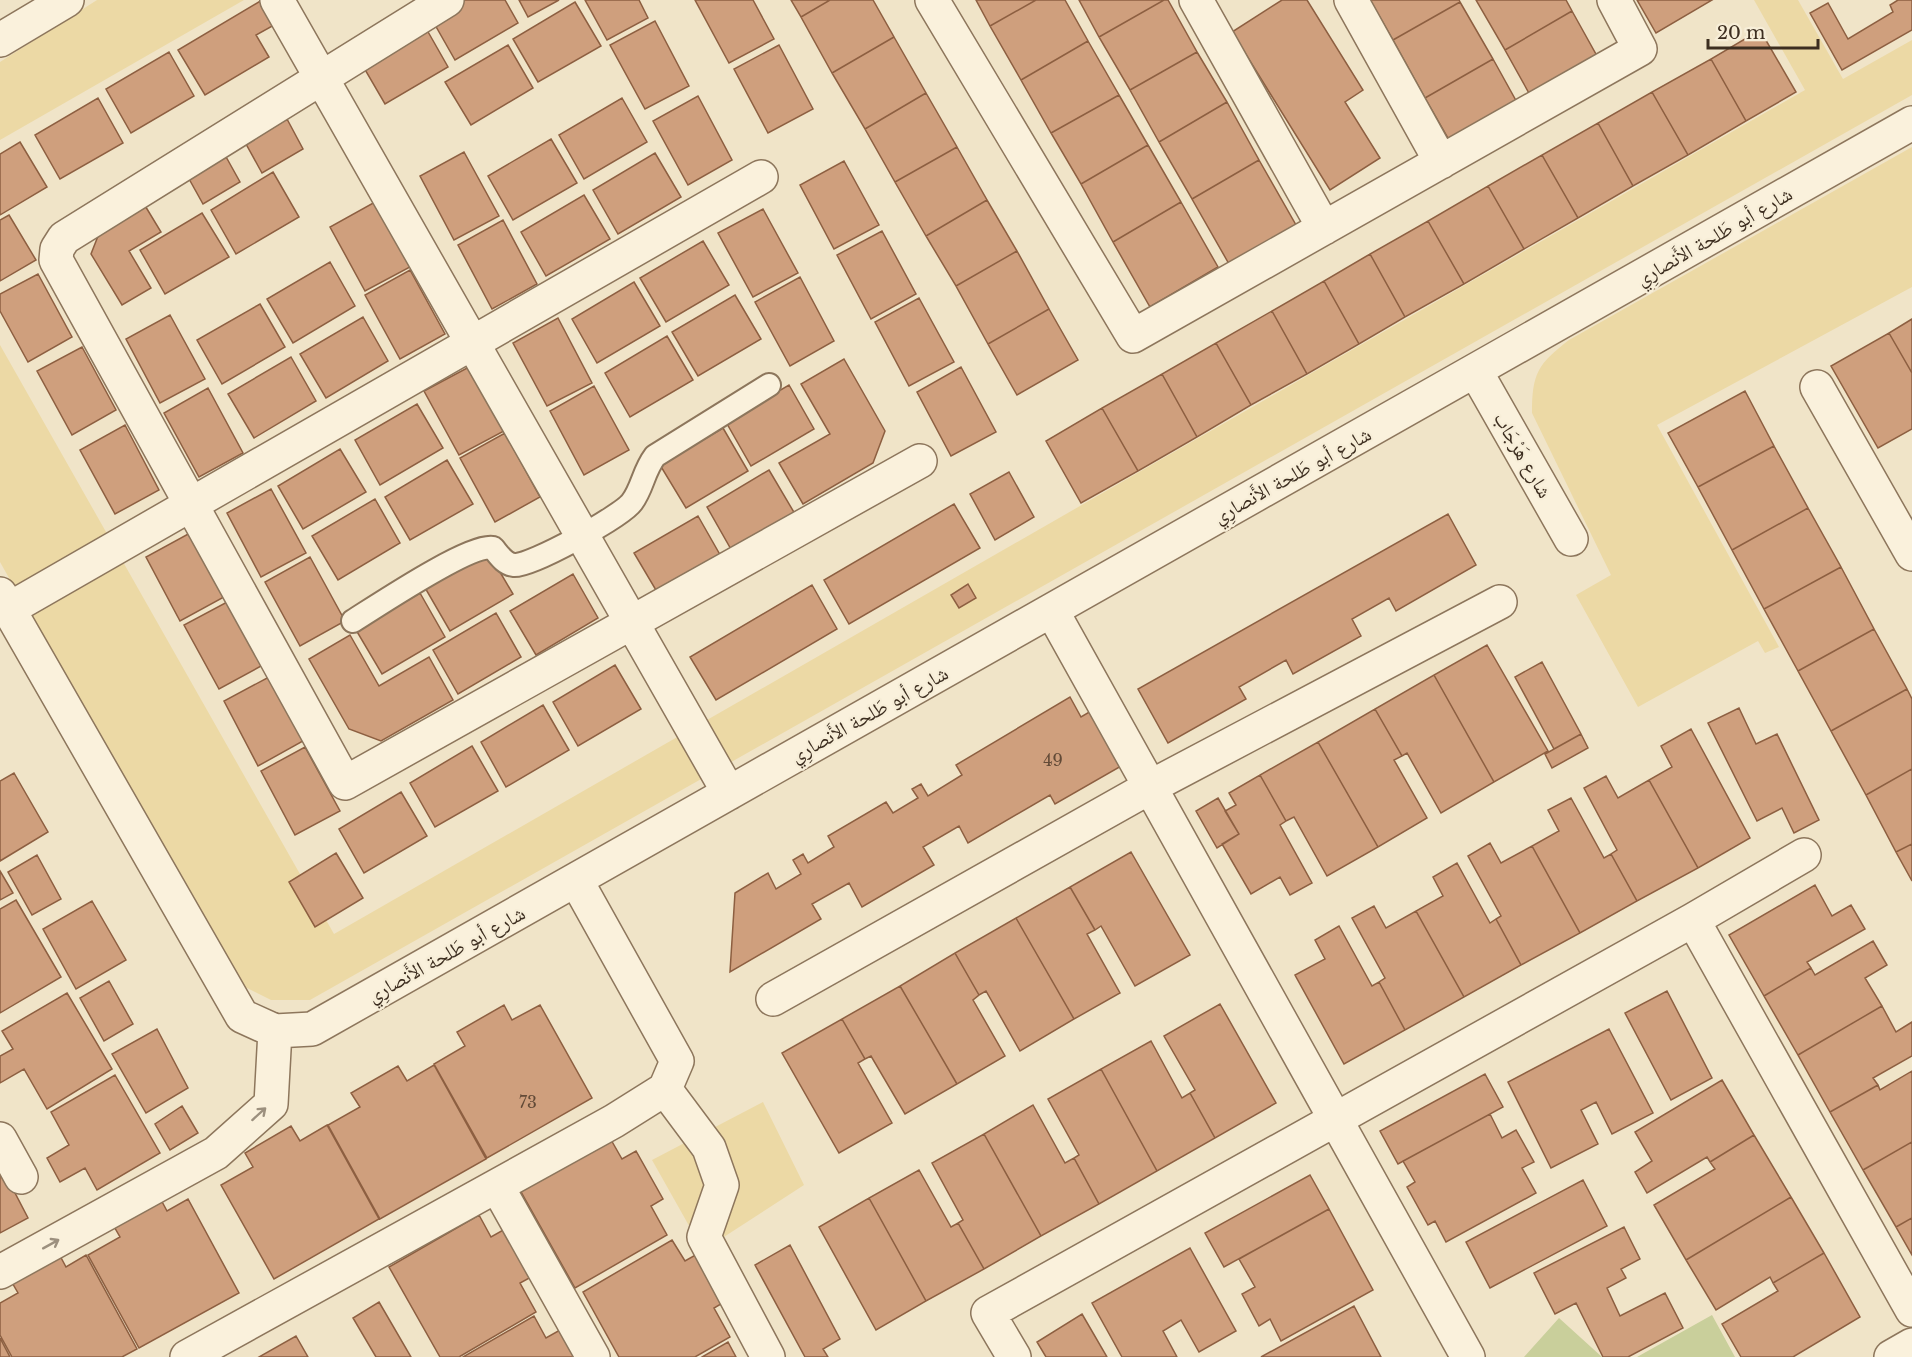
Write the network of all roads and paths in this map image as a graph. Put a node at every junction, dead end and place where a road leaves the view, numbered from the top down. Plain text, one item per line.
1 (67, 0) edge
2 (277, 0) edge
3 (447, 0) edge
4 (932, 0) edge
5 (1196, 0) edge
6 (1351, 0) edge
7 (1614, 0) edge
8 (0, 40) edge
9 (321, 80) junction
10 (1912, 123) edge
11 (1441, 162) junction
12 (761, 177) dead end
13 (1324, 228) junction
14 (472, 343) junction
15 (1476, 372) junction
16 (769, 385) dead end
17 (1817, 387) dead end
18 (920, 461) dead end
19 (190, 505) junction
20 (1901, 509) edge
21 (582, 536) junction
22 (1570, 539) dead end
23 (1912, 554) edge
24 (5, 601) edge
25 (1500, 602) dead end
26 (1052, 611) junction
27 (352, 621) dead end
28 (633, 622) junction
29 (1150, 787) junction
30 (729, 793) junction
31 (1804, 855) dead end
32 (576, 880) junction
33 (1694, 920) junction
34 (773, 999) dead end
35 (275, 1031) junction
36 (665, 1089) junction
37 (1335, 1120) junction
38 (0, 1139) edge
39 (21, 1177) dead end
40 (497, 1186) junction
41 (0, 1272) edge
42 (1912, 1310) edge
43 (1912, 1346) edge
44 (187, 1357) edge
45 (592, 1357) edge
46 (768, 1357) edge
47 (1014, 1357) edge
48 (1468, 1357) edge
49 (1891, 1357) edge

1 - 8 street
2 - 9 street
3 - 9 street
4 - 13 street
5 - 13 street
6 - 11 street
7 - 11 street
9 - 14 street
9 - 19 street
10 - 15 street, شارع أبو طَلحة الأَنصارِي
11 - 13 street
12 - 14 street
14 - 19 street
14 - 21 street
15 - 22 street, شارع هَرْجَاب
15 - 26 street, شارع أبو طَلحة الأَنصارِي
16 - 21 lane
17 - 20 street
18 - 28 street
19 - 24 street
19 - 28 street
20 - 23 street
21 - 27 lane
21 - 28 street
24 - 35 street, شارع أبو طَلحة الأَنصارِي
25 - 29 street
26 - 29 street
26 - 30 street, شارع أبو طَلحة الأَنصارِي
28 - 30 street
29 - 34 street
29 - 37 street
30 - 32 street, شارع أبو طَلحة الأَنصارِي
31 - 33 street
32 - 35 street, شارع أبو طَلحة الأَنصارِي
32 - 36 street
33 - 37 street
33 - 42 street
41 -> 35 street
36 - 40 street
36 - 46 street
37 - 47 street
37 - 48 street
38 - 39 street
40 - 44 street
40 - 45 street
43 - 49 street

